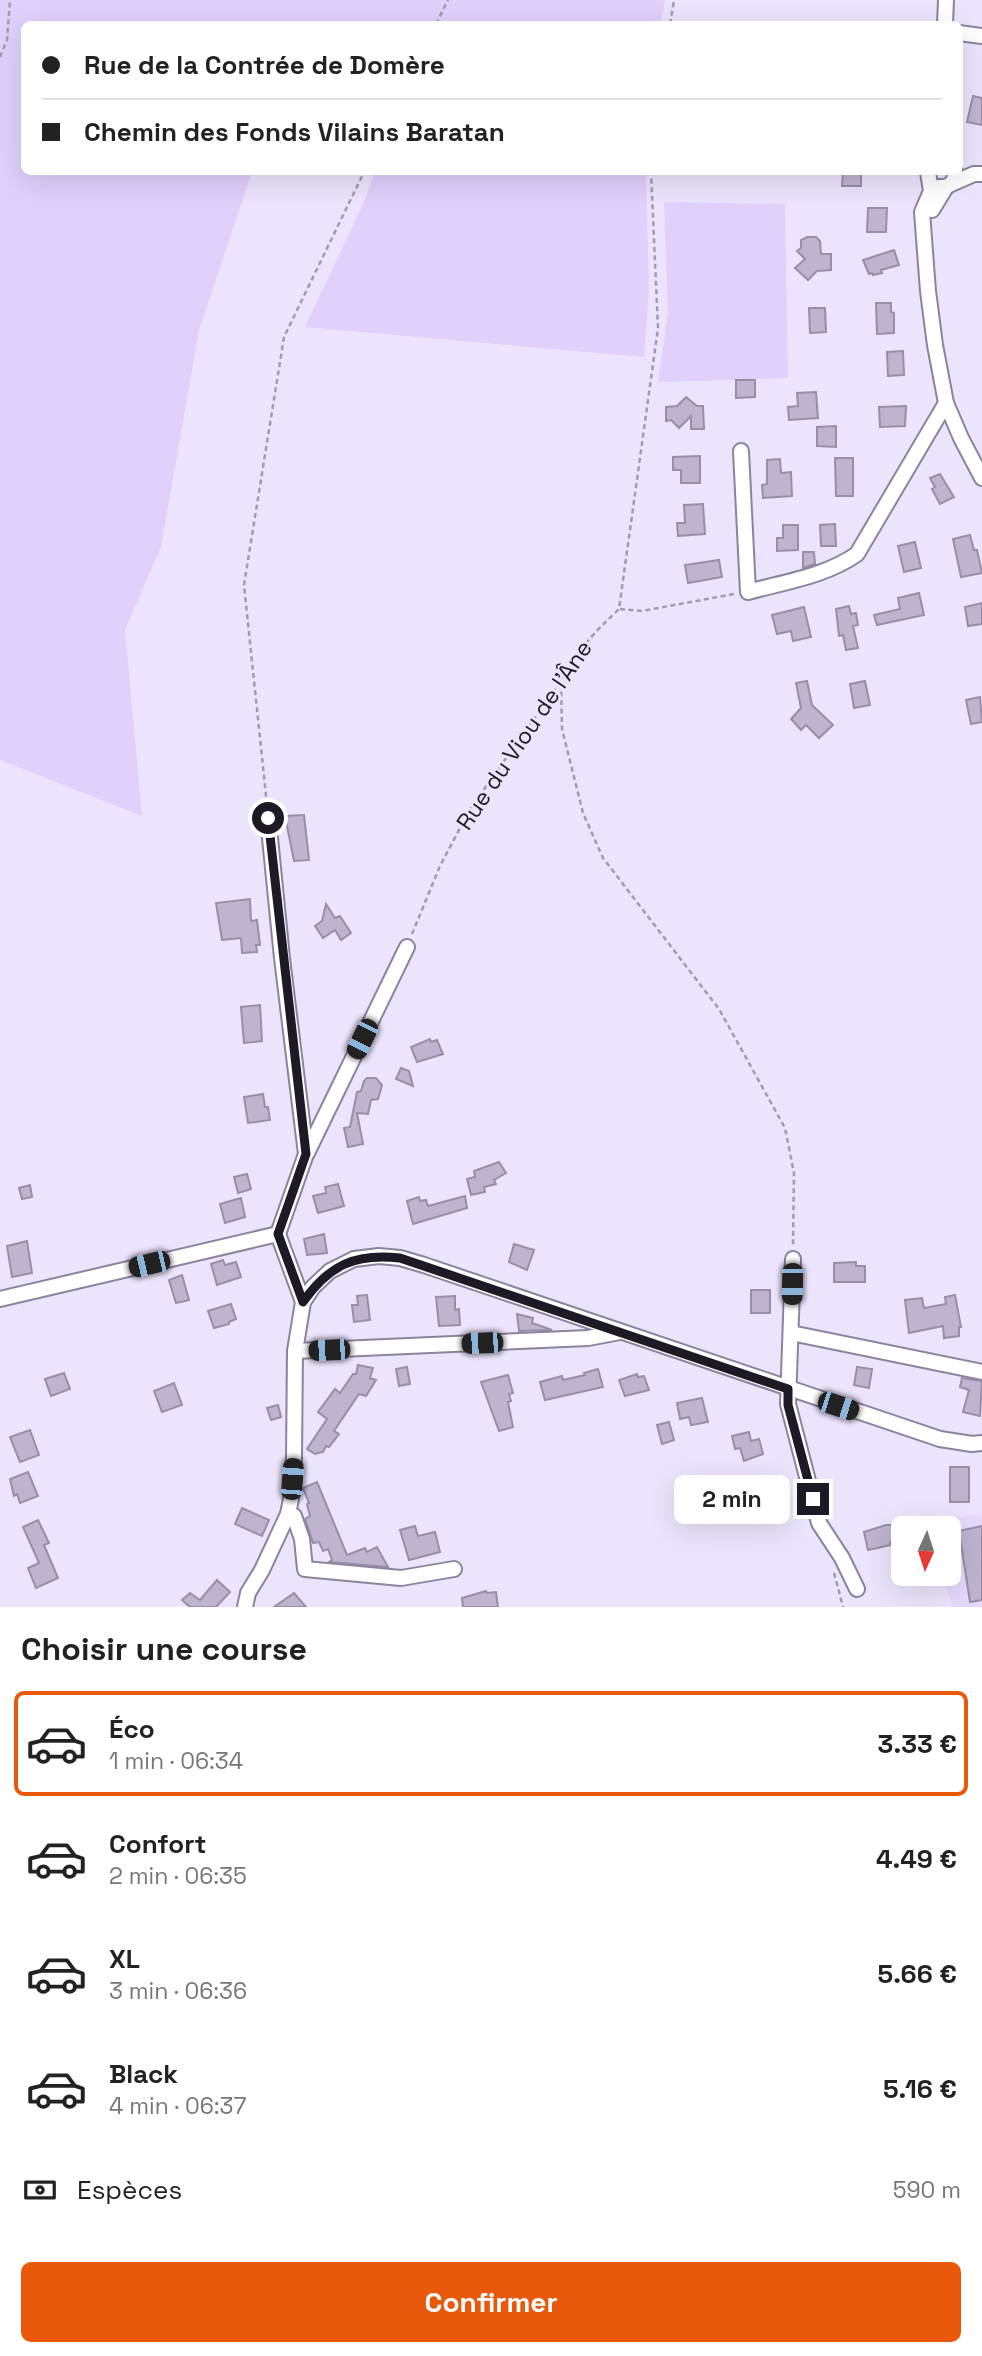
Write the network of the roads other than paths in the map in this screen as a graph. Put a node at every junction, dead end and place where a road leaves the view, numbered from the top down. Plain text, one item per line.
1 (946, 0) edge
2 (945, 21) edge
3 (963, 34) edge
4 (982, 36) edge
5 (963, 164) edge
6 (982, 166) edge
7 (982, 174) edge
8 (930, 177) edge
9 (951, 181) edge
10 (924, 234) junction
11 (946, 402) junction
12 (741, 451) dead end
13 (982, 478) edge
14 (268, 818) road end
15 (407, 947) road end
16 (306, 1154) junction
17 (278, 1234) junction
18 (793, 1259) road end
19 (0, 1299) edge
20 (303, 1302) junction
21 (620, 1332) junction
22 (791, 1333) junction
23 (295, 1351) junction
24 (982, 1372) edge
25 (788, 1389) junction
26 (982, 1443) edge
27 (288, 1514) junction
28 (454, 1569) dead end
29 (262, 1570) junction
30 (857, 1589) dead end
31 (245, 1607) edge
32 (255, 1607) edge

1 - 2 street
3 - 4 street
5 - 6 street
7 - 9 street
8 - 9 street
8 - 10 street
9 - 10 street
10 - 11 street
11 - 12 street
11 - 13 street
14 - 16 street
15 - 16 street
16 - 17 street
17 - 19 street
17 - 20 street
18 - 22 street
20 - 21 street
20 - 23 street
21 - 23 street
21 - 25 street
22 - 24 street
22 - 25 street
23 - 27 street
25 - 26 street
25 - 30 street
27 - 28 street
27 - 29 street
29 - 31 street
29 - 32 street

